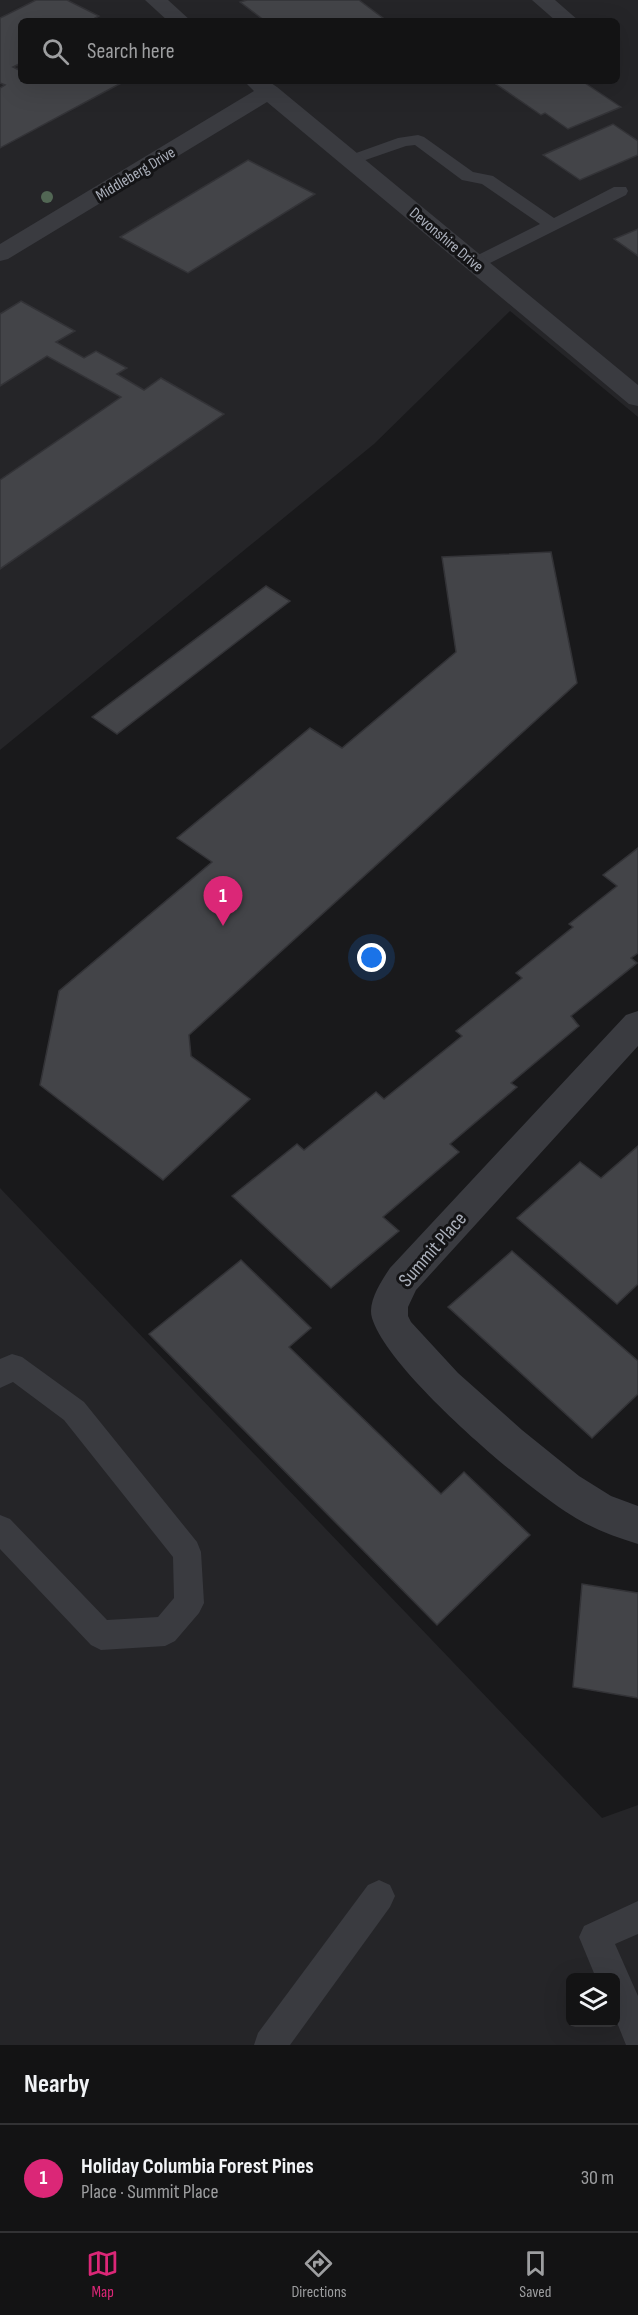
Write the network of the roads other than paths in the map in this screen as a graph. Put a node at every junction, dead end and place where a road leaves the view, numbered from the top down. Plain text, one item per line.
1 (155, 0) edge
2 (542, 0) edge
3 (177, 18) edge
4 (565, 18) edge
5 (262, 87) edge
6 (351, 160) junction
7 (620, 191) dead end
8 (553, 225) junction
9 (0, 254) edge
10 (476, 263) junction
11 (638, 398) edge
12 (638, 1024) edge
13 (0, 1376) edge
14 (638, 1525) edge
15 (0, 1529) edge
16 (379, 1896) dead end
17 (638, 1917) edge
18 (611, 1973) edge
19 (620, 1994) edge
20 (638, 2034) edge
21 (270, 2045) edge

1 - 3 street
2 - 4 street
5 - 6 street, Devonshire Drive
5 - 9 street, Middleberg Drive
6 - 8 lane
6 - 10 street, Devonshire Drive
7 - 8 lane
8 - 10 lane
10 - 11 street, Devonshire Drive
12 - 14 street, Summit Place
13 - 15 lane
16 - 21 lane
17 - 18 lane
19 - 20 lane

